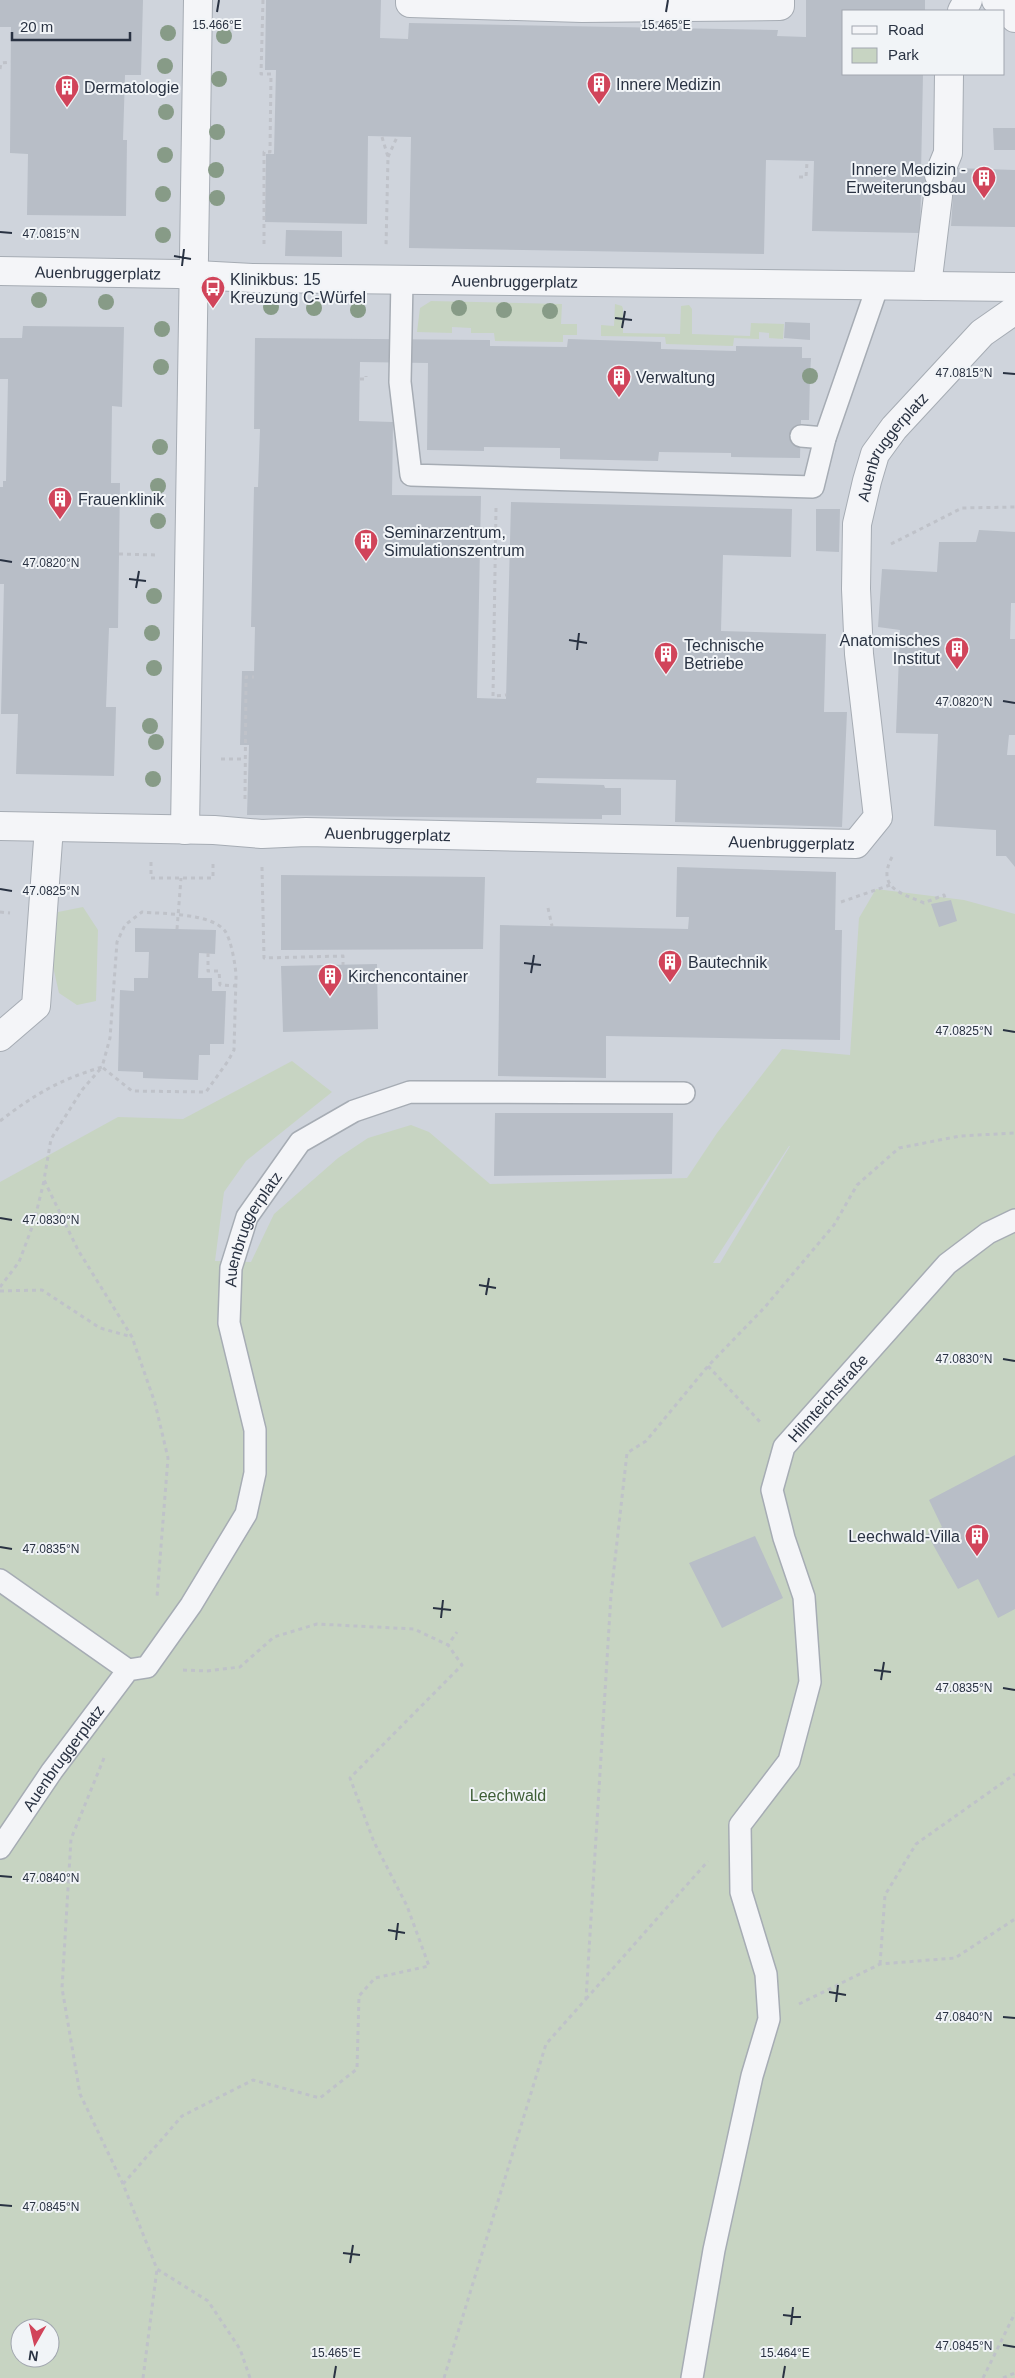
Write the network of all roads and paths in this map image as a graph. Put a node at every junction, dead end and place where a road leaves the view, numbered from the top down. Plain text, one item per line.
1 (198, 0) edge
2 (263, 0) edge
3 (410, 0) edge
4 (780, 0) edge
5 (996, 0) edge
6 (1015, 18) edge
7 (11, 62) dead end
8 (0, 70) edge
9 (949, 75) edge
10 (382, 137) dead end
11 (397, 137) dead end
12 (388, 157) junction
13 (807, 162) dead end
14 (799, 177) dead end
15 (264, 248) dead end
16 (0, 271) edge
17 (194, 275) junction
18 (394, 280) junction
19 (878, 285) junction
20 (927, 286) junction
21 (1015, 287) edge
22 (1015, 310) edge
23 (366, 370) dead end
24 (360, 379) dead end
25 (800, 436) dead end
26 (825, 438) junction
27 (496, 478) junction
28 (962, 508) dead end
29 (1015, 508) edge
30 (254, 677) dead end
31 (506, 695) dead end
32 (245, 802) dead end
33 (0, 826) edge
34 (49, 827) junction
35 (185, 830) junction
36 (262, 834) junction
37 (895, 853) dead end
38 (181, 878) dead end
39 (890, 886) junction
40 (946, 900) dead end
41 (841, 902) dead end
42 (548, 908) dead end
43 (178, 915) junction
44 (552, 926) dead end
45 (177, 929) dead end
46 (208, 953) dead end
47 (342, 965) dead end
48 (236, 986) junction
49 (0, 1037) edge
50 (102, 1067) junction
51 (684, 1093) dead end
52 (0, 1121) edge
53 (1015, 1133) edge
54 (44, 1180) junction
55 (1015, 1220) edge
56 (0, 1287) edge
57 (0, 1291) edge
58 (132, 1337) junction
59 (708, 1366) junction
60 (784, 1447) junction
61 (0, 1580) edge
62 (156, 1602) dead end
63 (457, 1632) dead end
64 (448, 1645) junction
65 (138, 1668) junction
66 (107, 1749) dead end
67 (1015, 1774) edge
68 (740, 1825) junction
69 (0, 1848) edge
70 (1015, 1919) edge
71 (880, 1964) junction
72 (586, 2000) junction
73 (769, 2019) junction
74 (123, 2184) junction
75 (157, 2269) junction
76 (1015, 2313) edge
77 (1015, 2373) edge
78 (143, 2378) edge
79 (250, 2378) edge
80 (444, 2378) edge
81 (692, 2378) edge
82 (983, 2378) edge
83 (1003, 2378) edge

1 - 17 street
2 - 15 path
3 - 4 street
5 - 6 street
7 - 8 path
9 - 20 street
10 - 12 path
11 - 12 path
12 - 18 path
13 - 14 path
16 - 17 street, Auenbruggerplatz
17 - 18 street, Auenbruggerplatz
17 - 35 street
18 - 19 street, Auenbruggerplatz
18 - 27 lane
19 - 20 street, Auenbruggerplatz
19 - 26 lane
20 - 21 street, Auenbruggerplatz
22 - 36 street, Auenbruggerplatz
23 - 24 path
25 - 26 lane
26 - 27 lane
27 - 31 path
28 - 29 path
30 - 32 path
33 - 34 street, Auenbruggerplatz
34 - 35 street, Auenbruggerplatz
34 - 49 street
35 - 36 street, Auenbruggerplatz
36 - 47 path
37 - 39 path
38 - 43 path
39 - 40 path
39 - 41 path
42 - 44 path
43 - 45 path
43 - 48 path
43 - 50 path
46 - 48 path
48 - 50 path
50 - 52 path
50 - 54 path
51 - 65 lane, Auenbruggerplatz
53 - 59 path
54 - 56 path
54 - 58 path
55 - 60 lane, Hilmteichstraße
57 - 58 path
58 - 62 path
59 - 60 path
59 - 72 path
60 - 68 lane, Hilmteichstraße
61 - 65 lane
63 - 64 path
64 - 65 path
64 - 74 path
65 - 69 lane, Auenbruggerplatz
66 - 74 path
67 - 71 path
68 - 72 path
68 - 73 lane
70 - 71 path
71 - 73 path
72 - 80 path
73 - 81 lane
74 - 75 path
75 - 78 path
75 - 79 path
76 - 82 path
77 - 83 path

